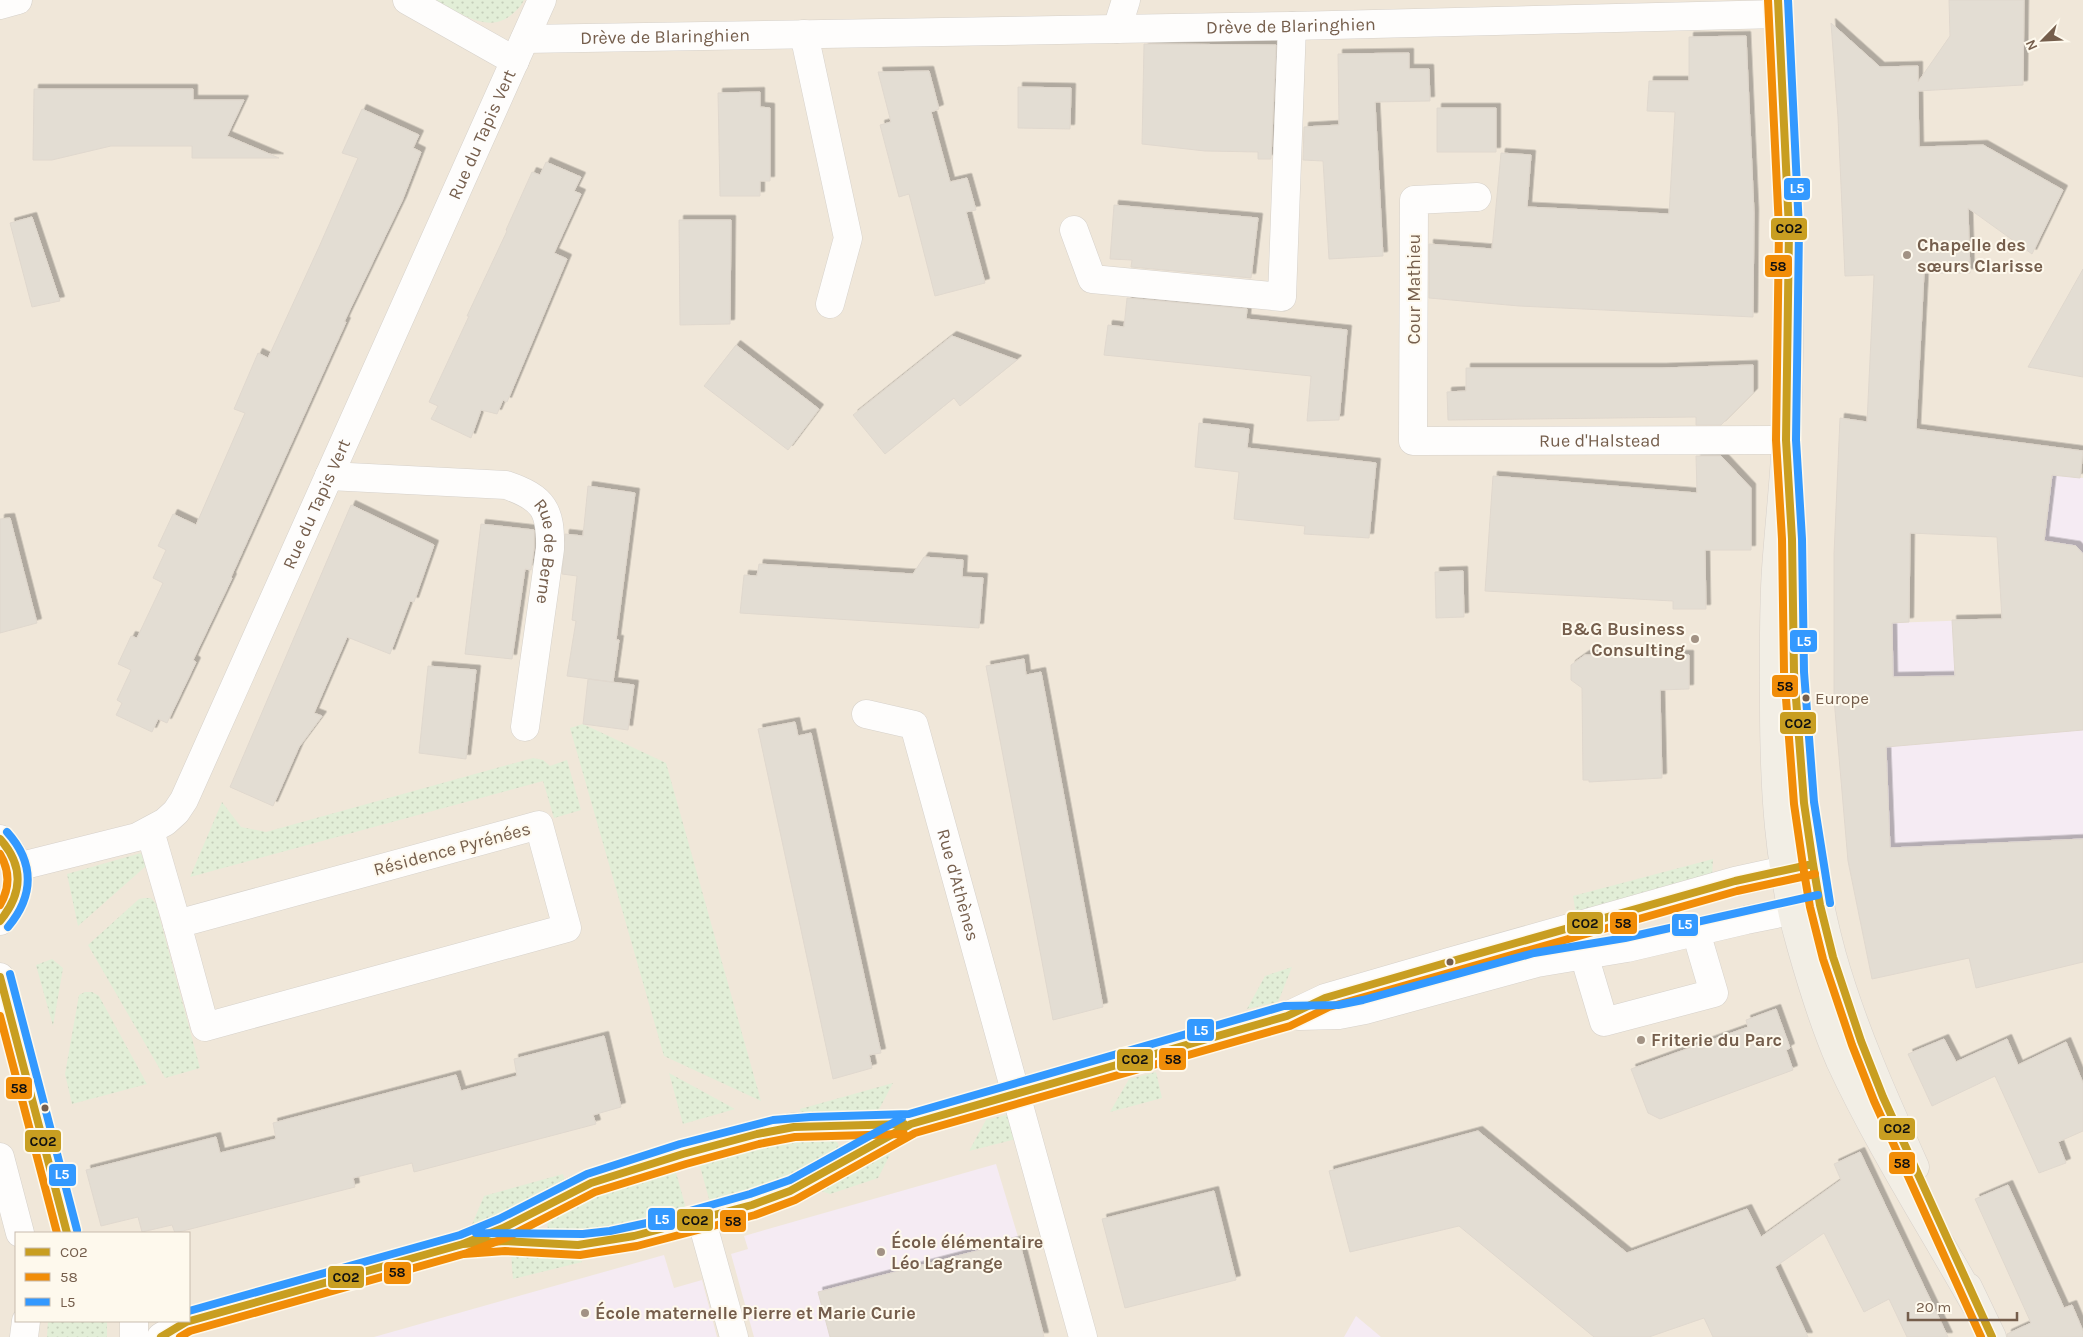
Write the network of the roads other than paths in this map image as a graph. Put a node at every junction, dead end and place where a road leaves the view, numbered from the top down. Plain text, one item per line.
1 (18, 0) edge
2 (406, 0) edge
3 (542, 0) edge
4 (1126, 0) edge
5 (0, 5) edge
6 (1779, 7) edge
7 (1693, 9) edge
8 (1292, 26) junction
9 (1117, 29) junction
10 (804, 34) junction
11 (520, 50) junction
12 (1477, 197) dead end
13 (1074, 230) dead end
14 (830, 304) dead end
15 (1786, 440) junction
16 (1413, 441) joint
17 (330, 476) junction
18 (866, 714) dead end
19 (525, 727) dead end
20 (150, 831) junction
21 (0, 839) edge
22 (1813, 864) junction
23 (17, 867) junction
24 (1783, 871) junction
25 (1820, 905) junction
26 (1792, 911) junction
27 (0, 921) edge
28 (177, 924) junction
29 (1696, 932) junction
30 (1584, 954) junction
31 (0, 977) edge
32 (1287, 1016) junction
33 (1016, 1093) junction
34 (911, 1124) junction
35 (0, 1157) edge
36 (701, 1218) junction
37 (20, 1232) edge
38 (67, 1232) edge
39 (463, 1244) junction
40 (1976, 1304) junction
41 (190, 1319) edge
42 (26, 1322) edge
43 (134, 1322) edge
44 (181, 1322) edge
45 (24, 1337) edge
46 (134, 1337) edge
47 (161, 1337) edge
48 (734, 1337) edge
49 (1083, 1337) edge
50 (1992, 1337) edge

1 - 5 street
2 - 11 street
3 - 11 street, Rue du Tapis Vert
4 - 9 street
6 - 7 street, Drève de Blaringhien
6 - 15 main road
7 - 8 street, Drève de Blaringhien
8 - 9 street, Drève de Blaringhien
8 - 13 street
9 - 10 street, Drève de Blaringhien
10 - 11 street, Drève de Blaringhien
10 - 14 street
11 - 17 street, Rue du Tapis Vert
12 - 16 street, Cour Mathieu
15 - 16 street, Rue d'Halstead
15 - 22 main road
15 - 24 main road
17 - 19 street, Rue de Berne
17 - 20 street, Rue du Tapis Vert
18 - 33 street, Rue d'Athènes
20 - 23 street, Rue du Tapis Vert
20 - 28 street
21 - 23 street
22 - 24 street
22 - 25 main road
23 - 27 street
24 - 26 main road
24 - 32 street
25 - 26 street
25 - 40 main road
26 - 29 street
26 - 40 main road
28 - 28 street, Résidence Pyrénées
29 - 30 street
29 - 30 street
30 - 32 street
31 - 38 street
32 - 33 street
33 - 34 street
33 - 49 street
34 - 36 street
34 - 39 street
35 - 37 street
36 - 39 street
36 - 48 street
39 - 41 street
40 - 50 main road
42 - 45 street
43 - 46 street
44 - 47 street

